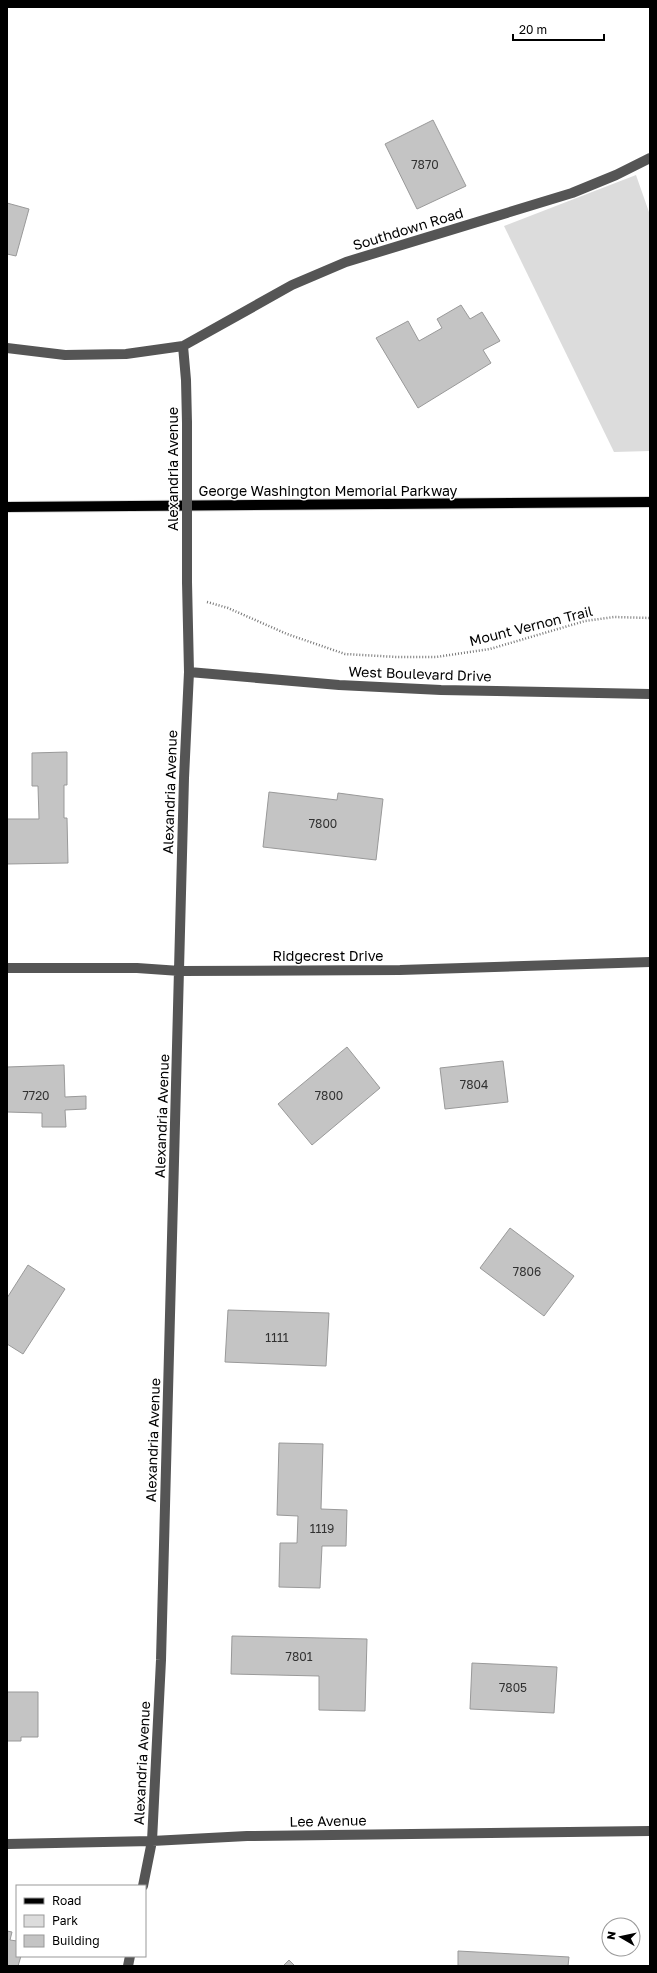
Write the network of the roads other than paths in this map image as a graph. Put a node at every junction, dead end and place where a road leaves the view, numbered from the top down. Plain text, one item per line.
1 (650, 158) edge
2 (183, 346) junction
3 (7, 348) edge
4 (650, 502) edge
5 (7, 507) edge
6 (189, 672) junction
7 (650, 694) edge
8 (650, 962) edge
9 (7, 968) edge
10 (180, 971) junction
11 (650, 1831) edge
12 (152, 1840) junction
13 (7, 1844) edge
14 (143, 1885) edge

1 - 2 street, Southdown Road
2 - 3 street
2 - 6 street, Alexandria Avenue, bridge
4 - 5 main road, George Washington Memorial Parkway
6 - 7 street, West Boulevard Drive
6 - 10 street, Alexandria Avenue
8 - 10 street, Ridgecrest Drive
9 - 10 street, Ridgecrest Drive
10 - 12 street, Alexandria Avenue
11 - 12 street, Lee Avenue
12 - 13 street, Lee Avenue
12 - 14 street, Alexandria Avenue

